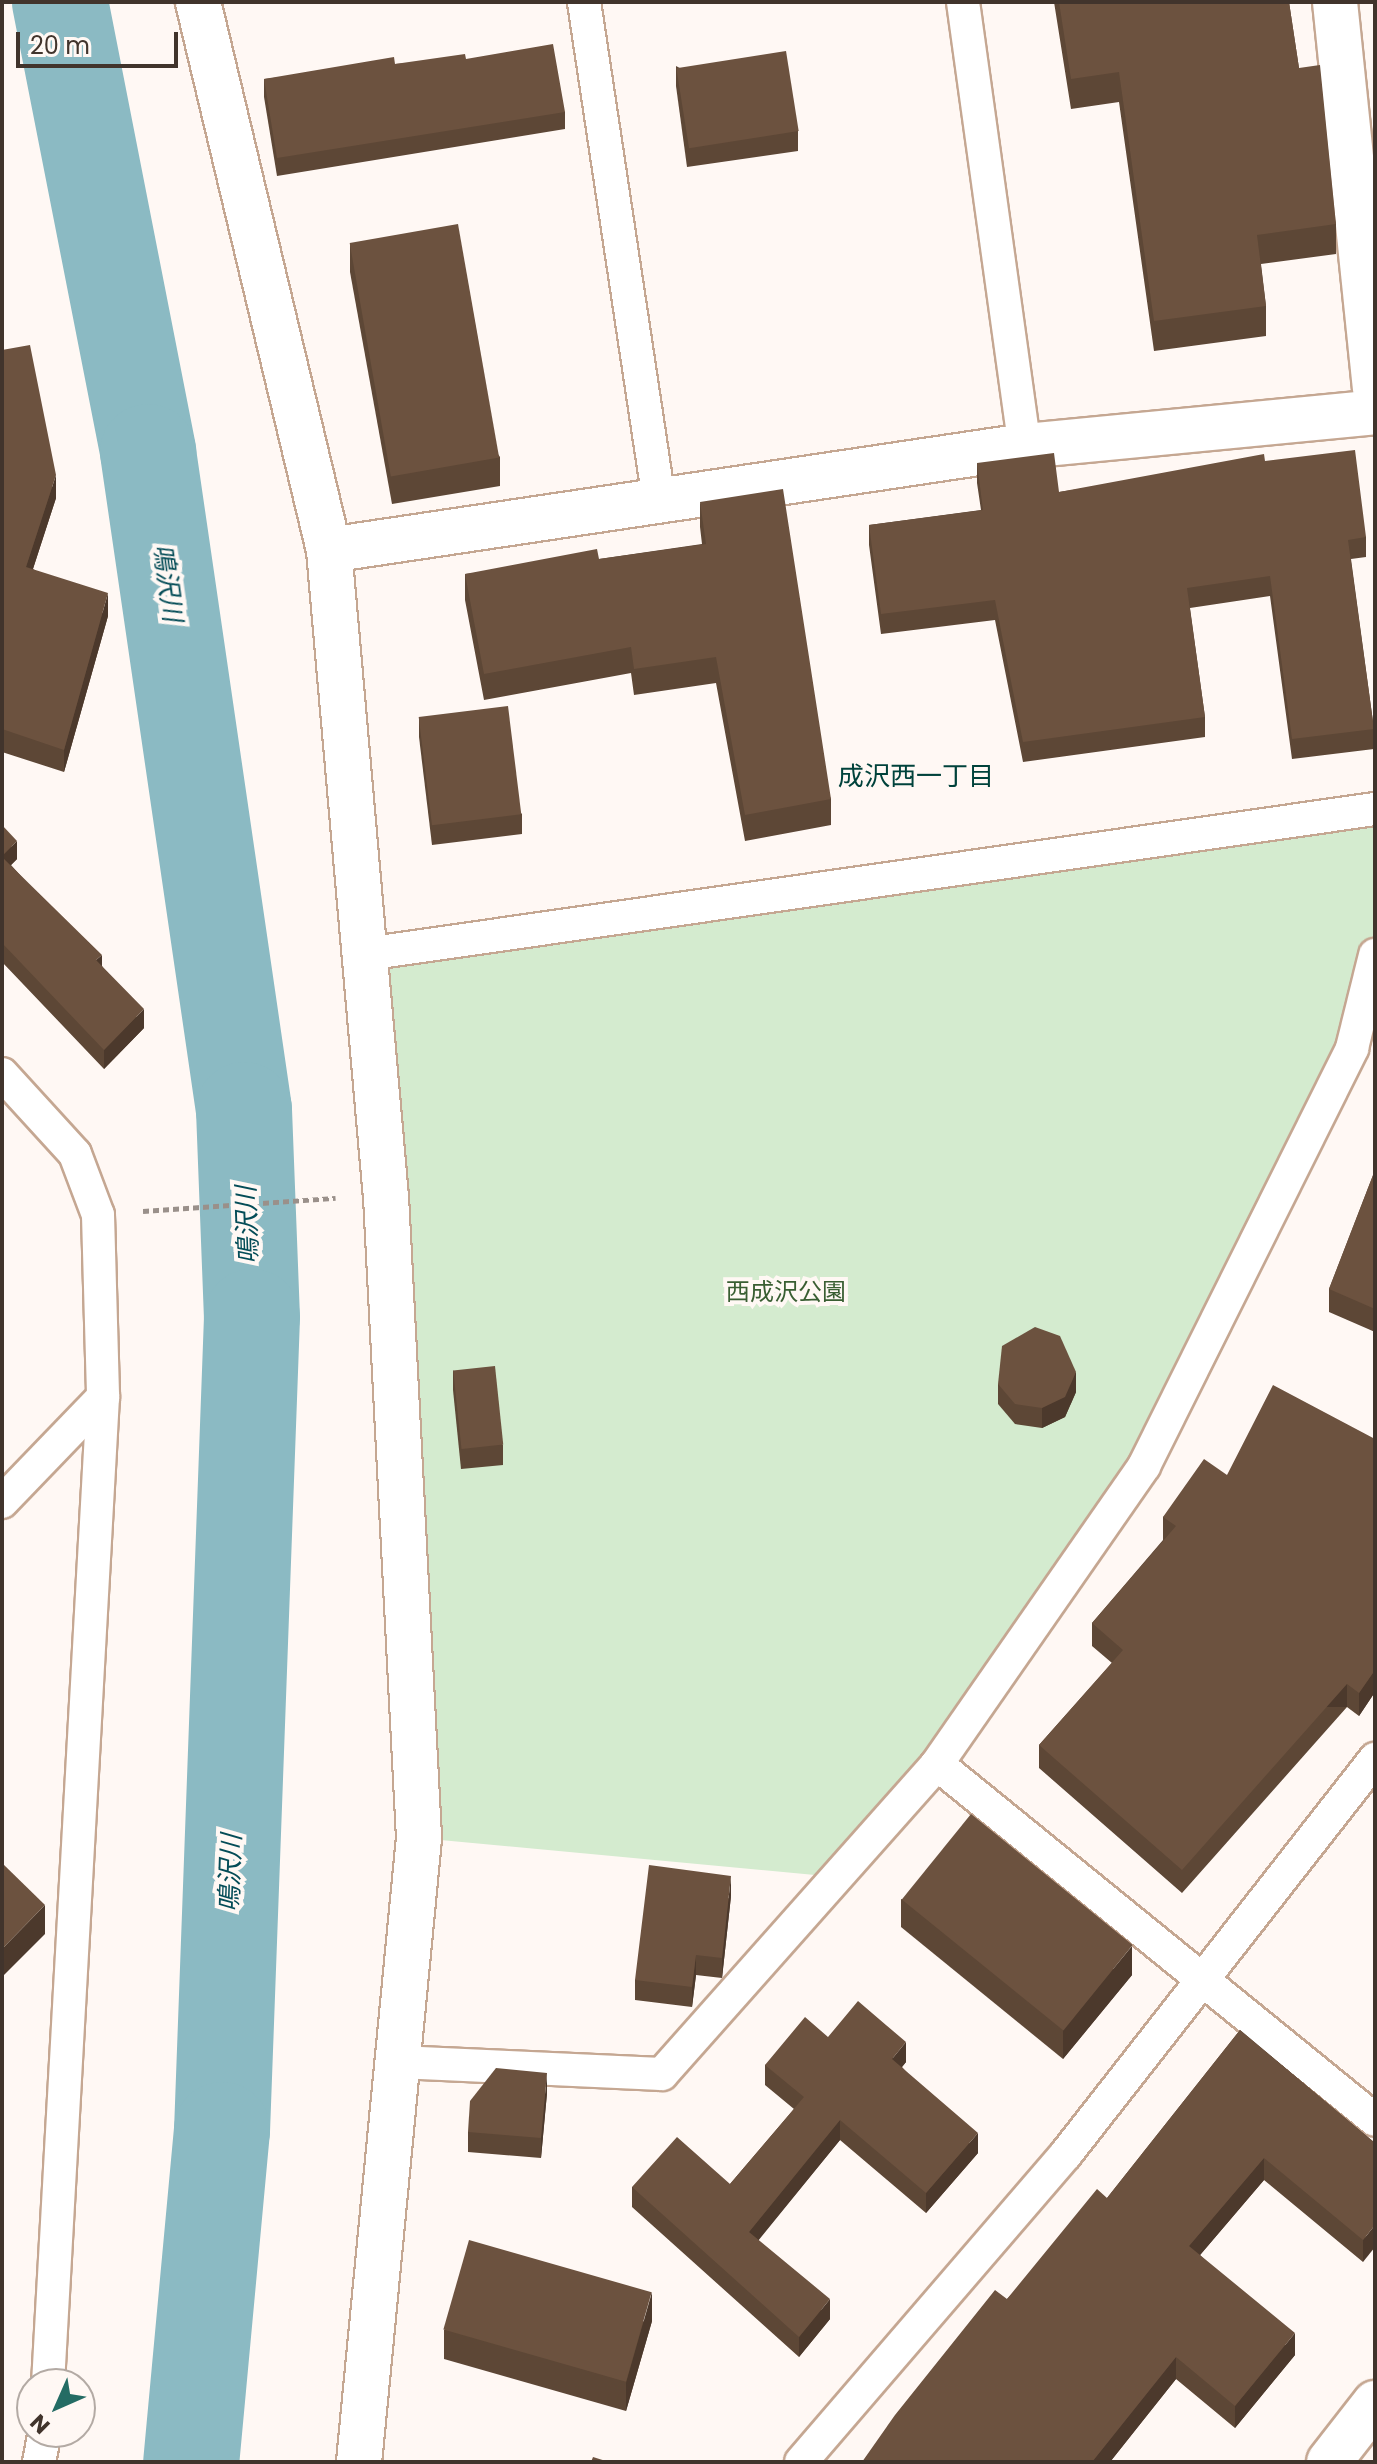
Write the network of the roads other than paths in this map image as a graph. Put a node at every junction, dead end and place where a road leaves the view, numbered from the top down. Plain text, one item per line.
1 (198, 2) edge
2 (584, 2) edge
3 (963, 2) edge
4 (1335, 2) edge
5 (1375, 388) edge
6 (1375, 412) edge
7 (1025, 446) junction
8 (659, 500) junction
9 (329, 550) junction
10 (1375, 809) edge
11 (366, 954) junction
12 (1375, 955) edge
13 (1364, 1052) edge
14 (2, 1074) edge
15 (103, 1397) junction
16 (2, 1502) edge
17 (1375, 1759) edge
18 (937, 1764) junction
19 (1202, 1981) junction
20 (398, 2062) junction
21 (1375, 2120) edge
22 (49, 2368) edge
23 (1375, 2403) edge
24 (359, 2462) edge
25 (801, 2462) edge
26 (1329, 2462) edge

1 - 9 street
2 - 8 lane
3 - 7 lane
4 - 5 street
6 - 7 street
7 - 8 street
8 - 9 street
9 - 11 street
10 - 11 lane
11 - 20 street
12 - 13 lane
13 - 18 lane
14 - 15 lane
15 - 16 lane
15 - 22 lane
17 - 19 lane
18 - 19 lane
18 - 20 lane
19 - 21 lane
19 - 25 lane
20 - 24 street
23 - 26 street

